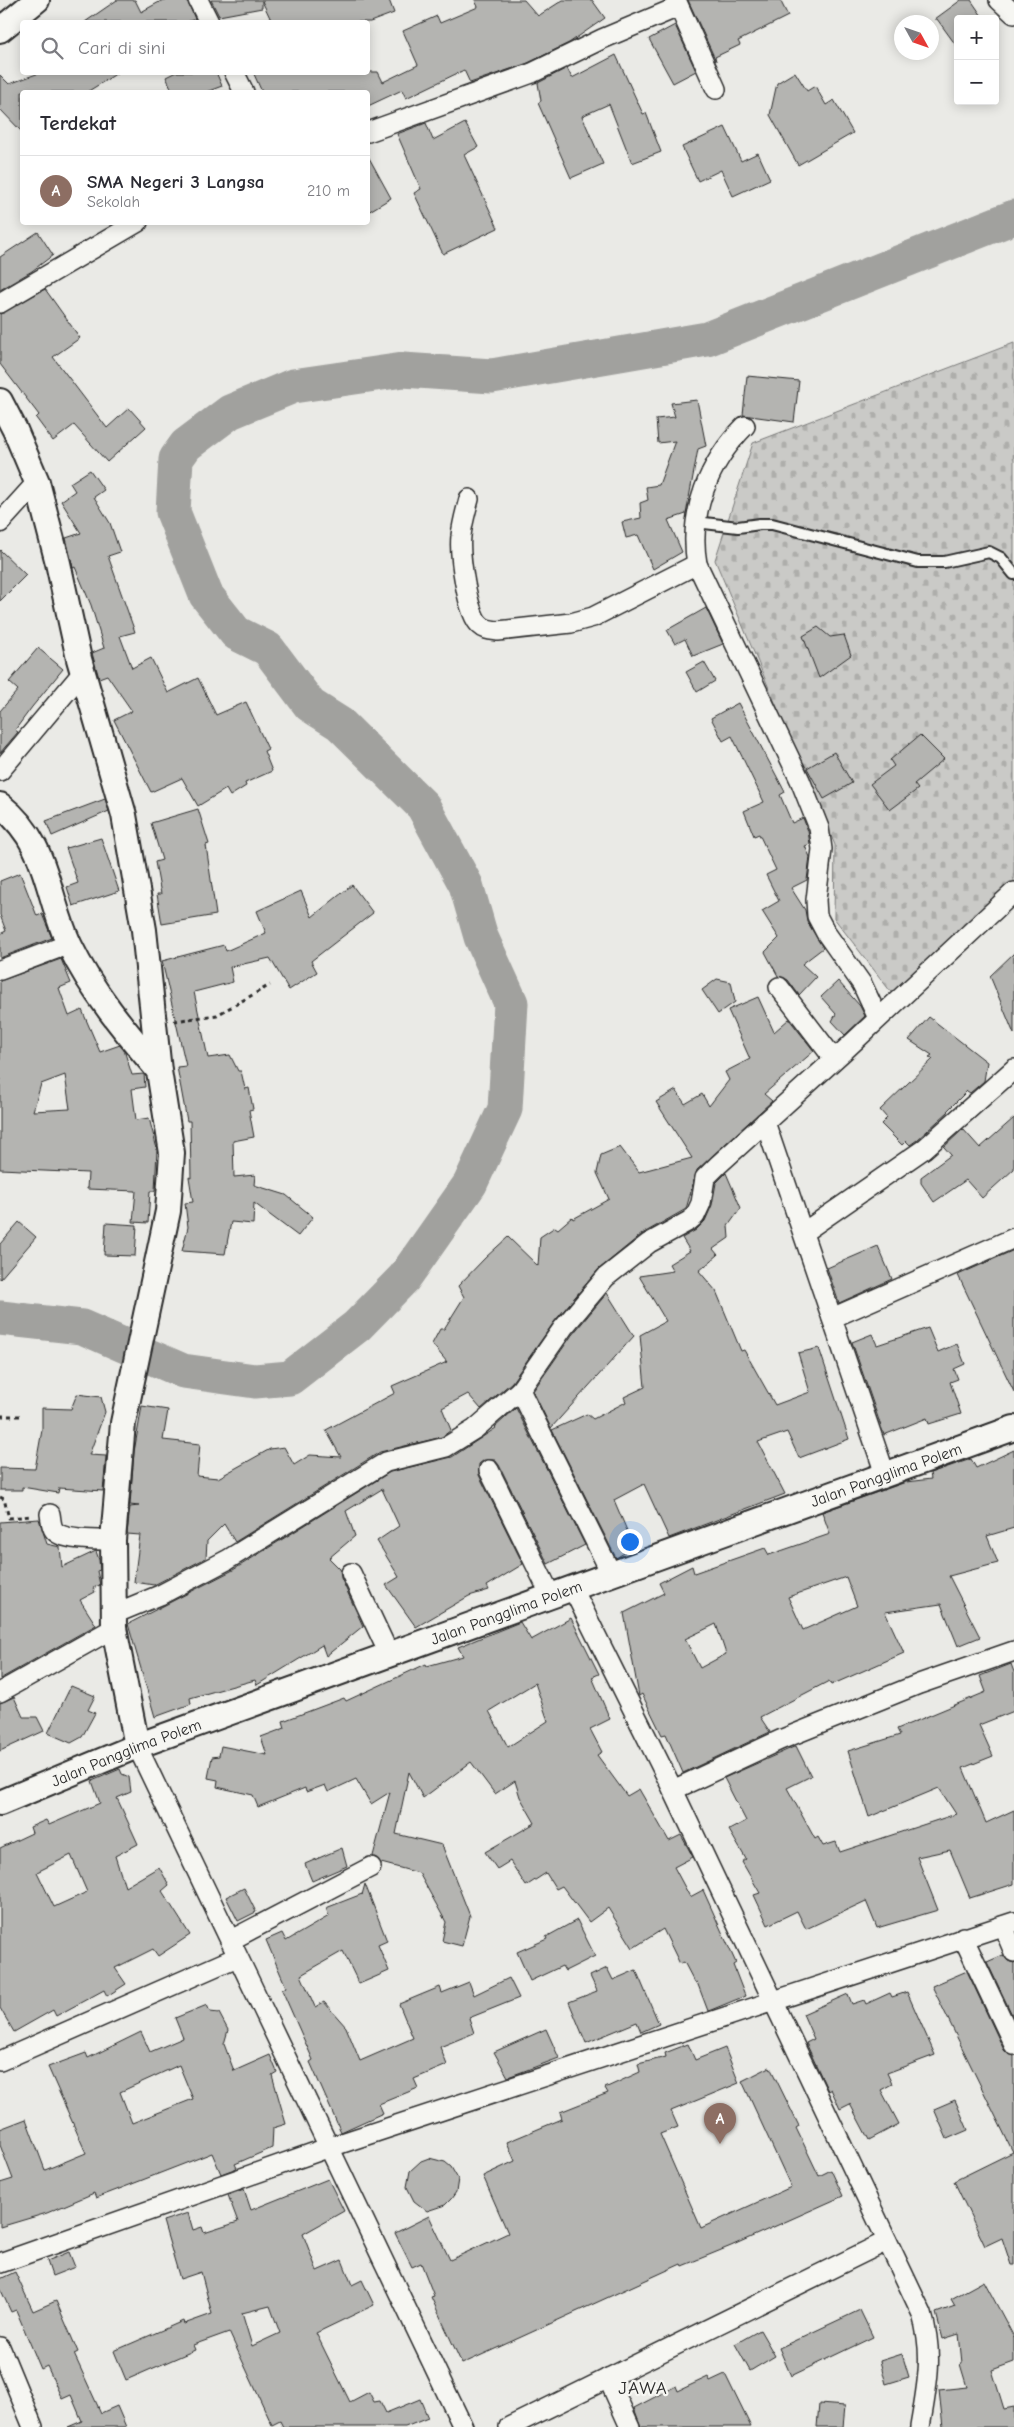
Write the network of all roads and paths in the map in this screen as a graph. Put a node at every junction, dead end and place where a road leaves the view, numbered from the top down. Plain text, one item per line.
1 (37, 0) edge
2 (198, 0) edge
3 (998, 0) edge
4 (677, 4) edge
5 (1014, 14) edge
6 (208, 20) edge
7 (0, 30) edge
8 (236, 75) edge
9 (716, 89) dead end
10 (243, 90) edge
11 (370, 131) edge
12 (133, 225) edge
13 (0, 303) edge
14 (0, 400) edge
15 (745, 426) dead end
16 (37, 482) junction
17 (469, 499) dead end
18 (696, 522) junction
19 (0, 523) edge
20 (697, 564) junction
21 (1014, 574) edge
22 (83, 672) junction
23 (0, 771) edge
24 (0, 805) edge
25 (1014, 892) edge
26 (69, 944) junction
27 (0, 970) edge
28 (270, 985) dead end
29 (779, 987) dead end
30 (878, 1018) junction
31 (154, 1025) junction
32 (834, 1059) junction
33 (1014, 1069) edge
34 (159, 1071) junction
35 (765, 1122) junction
36 (804, 1232) junction
37 (1014, 1238) edge
38 (832, 1318) junction
39 (520, 1390) junction
40 (0, 1416) edge
41 (24, 1416) dead end
42 (1014, 1428) edge
43 (489, 1470) dead end
44 (885, 1474) junction
45 (0, 1497) edge
46 (50, 1514) joint
47 (113, 1540) junction
48 (351, 1573) dead end
49 (611, 1573) junction
50 (562, 1592) junction
51 (114, 1621) junction
52 (1014, 1651) edge
53 (389, 1654) junction
54 (0, 1692) edge
55 (137, 1746) junction
56 (673, 1790) junction
57 (0, 1803) edge
58 (371, 1867) dead end
59 (1008, 1924) edge
60 (963, 1938) junction
61 (234, 1948) junction
62 (1014, 1952) edge
63 (775, 2001) junction
64 (1014, 2045) edge
65 (0, 2061) edge
66 (330, 2147) junction
67 (887, 2241) junction
68 (0, 2263) edge
69 (0, 2347) edge
70 (608, 2378) junction
71 (33, 2427) edge
72 (463, 2427) edge
73 (509, 2427) edge
74 (630, 2427) edge
75 (920, 2427) edge

1 - 7 street
2 - 6 street
3 - 5 street
4 - 9 street
4 - 11 street
8 - 10 street
12 - 13 street
14 - 16 street
15 - 18 street
16 - 19 street
16 - 22 street
17 - 20 street
18 - 20 street
18 - 21 lane
20 - 30 street
22 - 23 street
22 - 31 street
24 - 26 street
25 - 30 street
26 - 27 street
26 - 34 street
28 - 31 path
29 - 32 street
30 - 32 street
31 - 34 street
32 - 35 street
33 - 36 street
34 - 47 street
35 - 36 street
35 - 39 street
36 - 38 street
37 - 38 street
38 - 44 street
39 - 49 street
39 - 51 street
40 - 41 path
42 - 44 street, Jalan Pangglima Polem
43 - 50 street
44 - 49 street, Jalan Pangglima Polem
45 - 46 path
46 - 47 street
47 - 51 street
48 - 53 street
49 - 50 street, Jalan Pangglima Polem
50 - 53 street, Jalan Pangglima Polem
50 - 56 street
51 - 54 street
51 - 55 street
52 - 56 street
53 - 55 street, Jalan Pangglima Polem
55 - 57 street, Jalan Pangglima Polem
55 - 61 street
56 - 63 street
58 - 61 street
59 - 60 street
59 - 62 street
60 - 63 street
60 - 64 street
61 - 65 street
61 - 66 street
63 - 66 street
63 - 67 street
66 - 68 street
66 - 72 street
67 - 70 street
67 - 75 street
69 - 71 street
70 - 73 street
70 - 74 street

